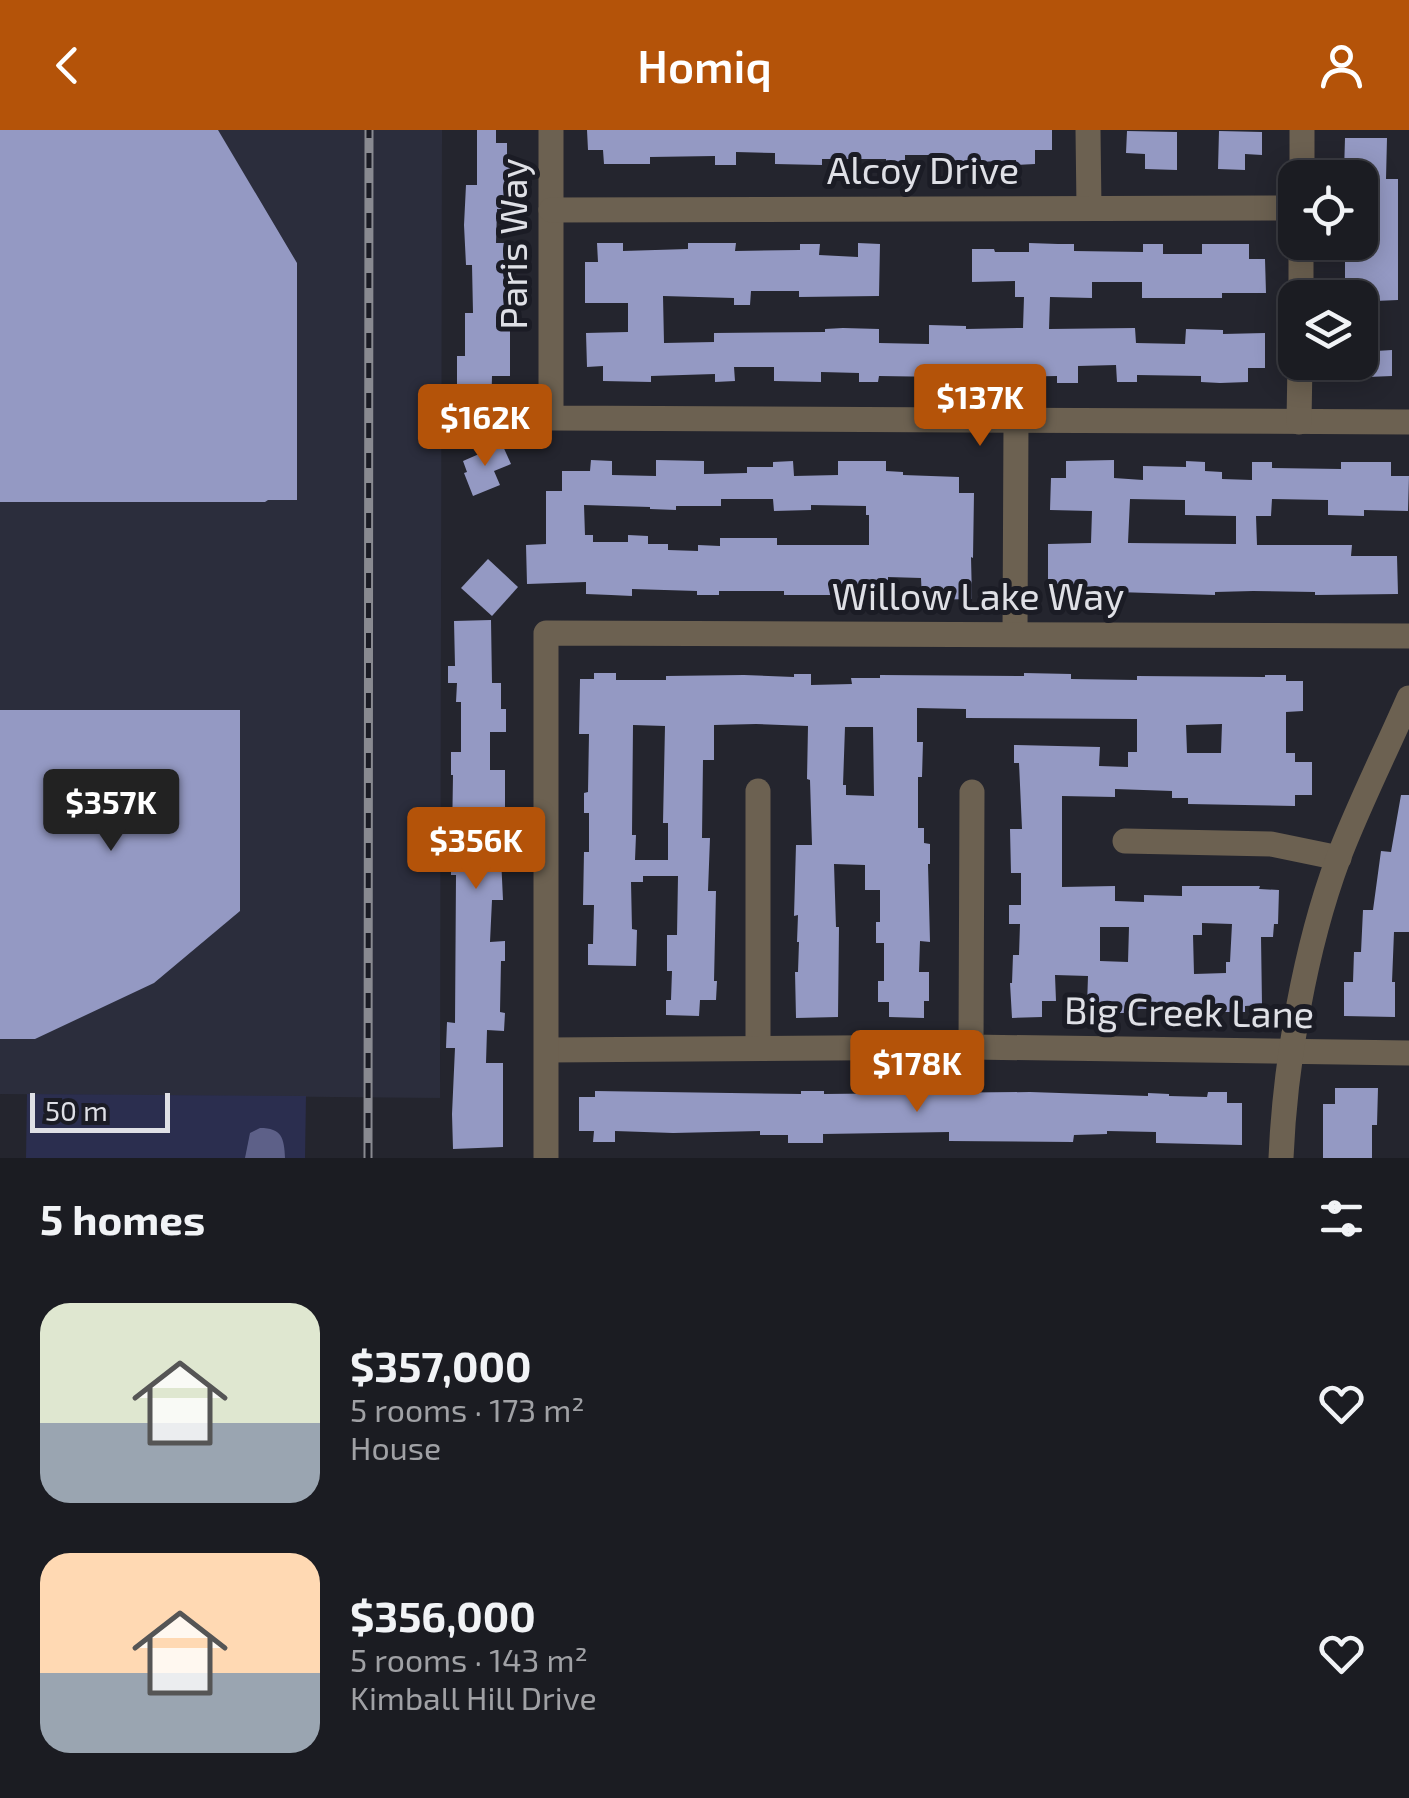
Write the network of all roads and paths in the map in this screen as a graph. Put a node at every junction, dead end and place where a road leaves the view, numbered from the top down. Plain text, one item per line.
1 (551, 130) edge
2 (1088, 130) edge
3 (1302, 130) edge
4 (1302, 160) edge
5 (1088, 208) junction
6 (1278, 208) edge
7 (552, 210) junction
8 (1300, 380) edge
9 (1016, 422) junction
10 (1299, 422) junction
11 (1409, 422) edge
12 (1016, 634) junction
13 (1409, 636) edge
14 (1409, 698) edge
15 (758, 791) dead end
16 (972, 792) dead end
17 (1126, 841) dead end
18 (1338, 858) junction
19 (972, 1046) junction
20 (758, 1047) junction
21 (547, 1050) junction
22 (1291, 1052) junction
23 (1409, 1053) edge
24 (546, 1158) edge
25 (1281, 1158) edge

1 - 7 street, Paris Way
2 - 5 street
3 - 4 street
5 - 6 street, Alcoy Drive
5 - 7 street, Alcoy Drive
7 - 9 street, Paris Way
8 - 10 street
9 - 10 street
9 - 12 street
10 - 11 street
12 - 13 street, Willow Lake Way
12 - 21 street, Willow Lake Way
14 - 18 street
15 - 20 street
16 - 19 street
17 - 18 street
18 - 22 street
19 - 20 street, Big Creek Lane
19 - 22 street, Big Creek Lane
20 - 21 street, Big Creek Lane
21 - 24 street
22 - 23 street, Big Creek Lane
22 - 25 street

